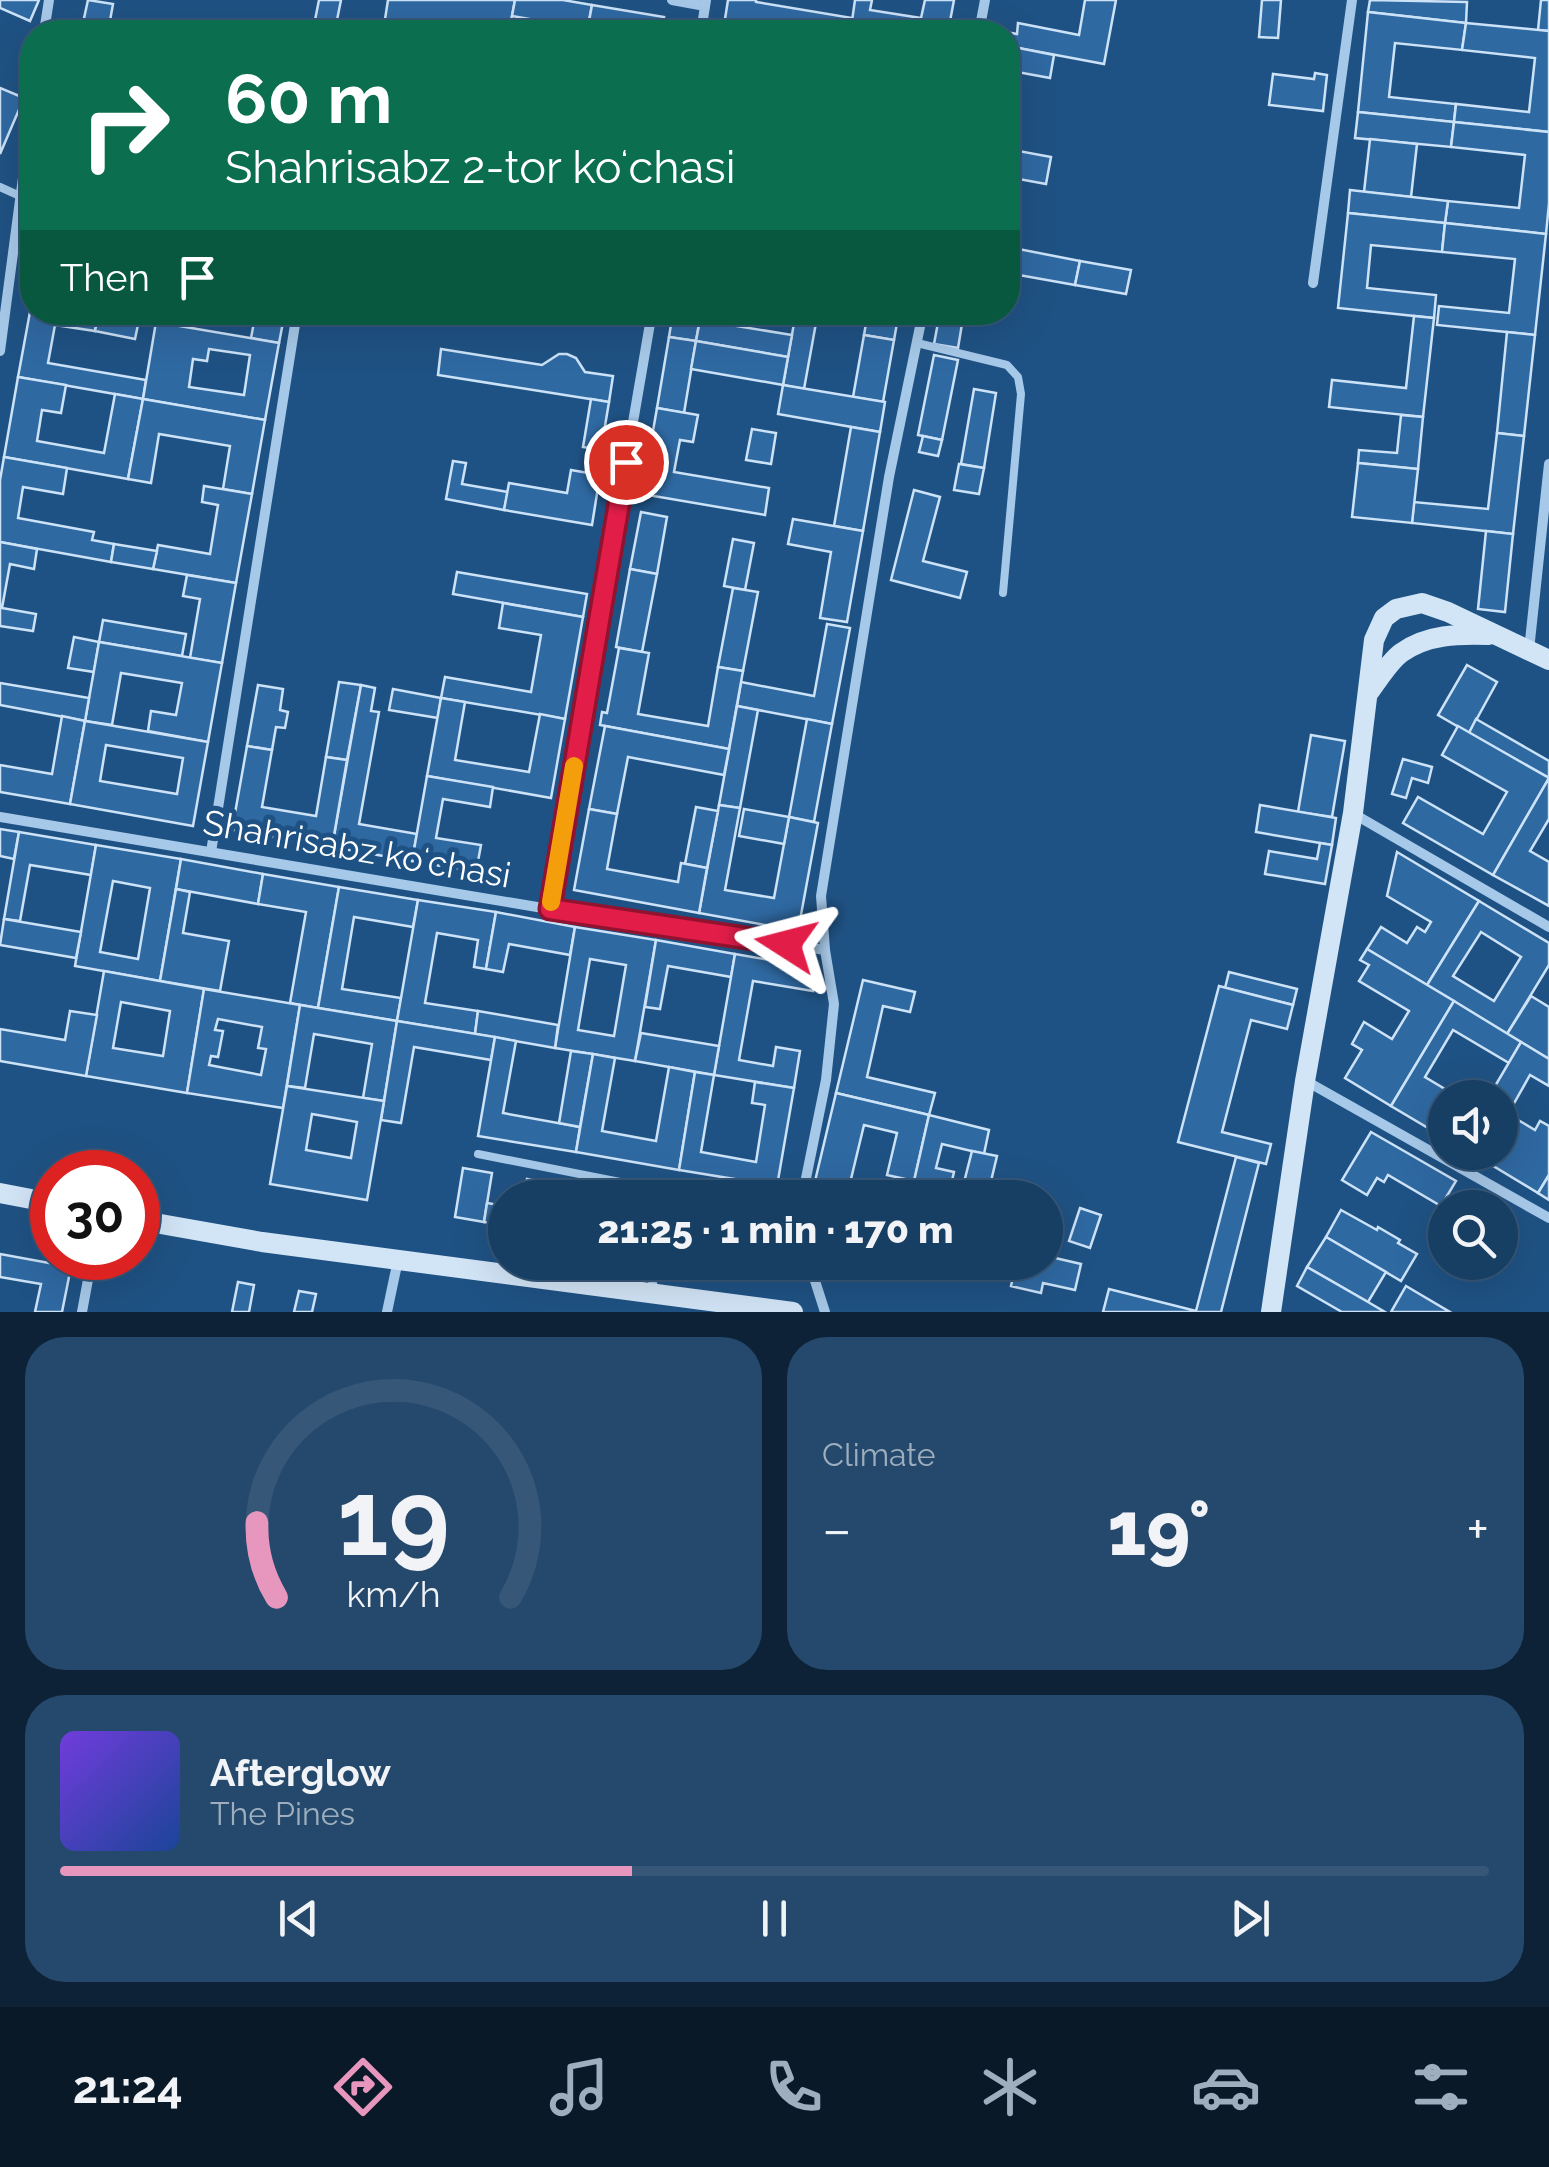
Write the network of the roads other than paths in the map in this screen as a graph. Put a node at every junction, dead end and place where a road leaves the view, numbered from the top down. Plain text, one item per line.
1 (672, 0) edge
2 (1352, 0) edge
3 (706, 3) edge
4 (0, 187) edge
5 (20, 196) joint
6 (1312, 283) dead end
7 (295, 325) edge
8 (650, 325) edge
9 (919, 325) edge
10 (916, 342) junction
11 (0, 351) edge
12 (1549, 464) edge
13 (1003, 594) dead end
14 (1496, 634) junction
15 (1529, 651) junction
16 (1549, 660) edge
17 (1368, 693) junction
18 (1353, 813) junction
19 (0, 817) edge
20 (211, 852) junction
21 (550, 909) junction
22 (1549, 927) edge
23 (825, 950) junction
24 (1305, 1081) junction
25 (478, 1154) dead end
26 (596, 1180) edge
27 (806, 1180) edge
28 (0, 1193) edge
29 (30, 1199) edge
30 (1549, 1218) edge
31 (160, 1224) edge
32 (398, 1260) junction
33 (88, 1280) edge
34 (815, 1280) edge
35 (659, 1303) edge
36 (82, 1312) edge
37 (387, 1312) edge
38 (793, 1312) edge
39 (825, 1312) edge
40 (1271, 1312) edge

1 - 3 street
2 - 6 street
4 - 5 lane
5 - 11 street
7 - 20 street
8 - 21 street
9 - 10 street
10 - 13 lane
10 - 23 street
12 - 15 street
14 - 15 street
14 - 17 street
14 - 17 street
15 - 16 street
17 - 18 street
18 - 22 street
18 - 24 street
19 - 20 street, Shahrisabz koʻchasi
20 - 21 street, Shahrisabz koʻchasi
21 - 23 street, Shahrisabz koʻchasi
23 - 27 street
24 - 30 street
24 - 40 street
25 - 26 lane
28 - 29 street
31 - 32 street
32 - 35 street
32 - 37 street
33 - 36 street
34 - 39 street
35 - 38 street

